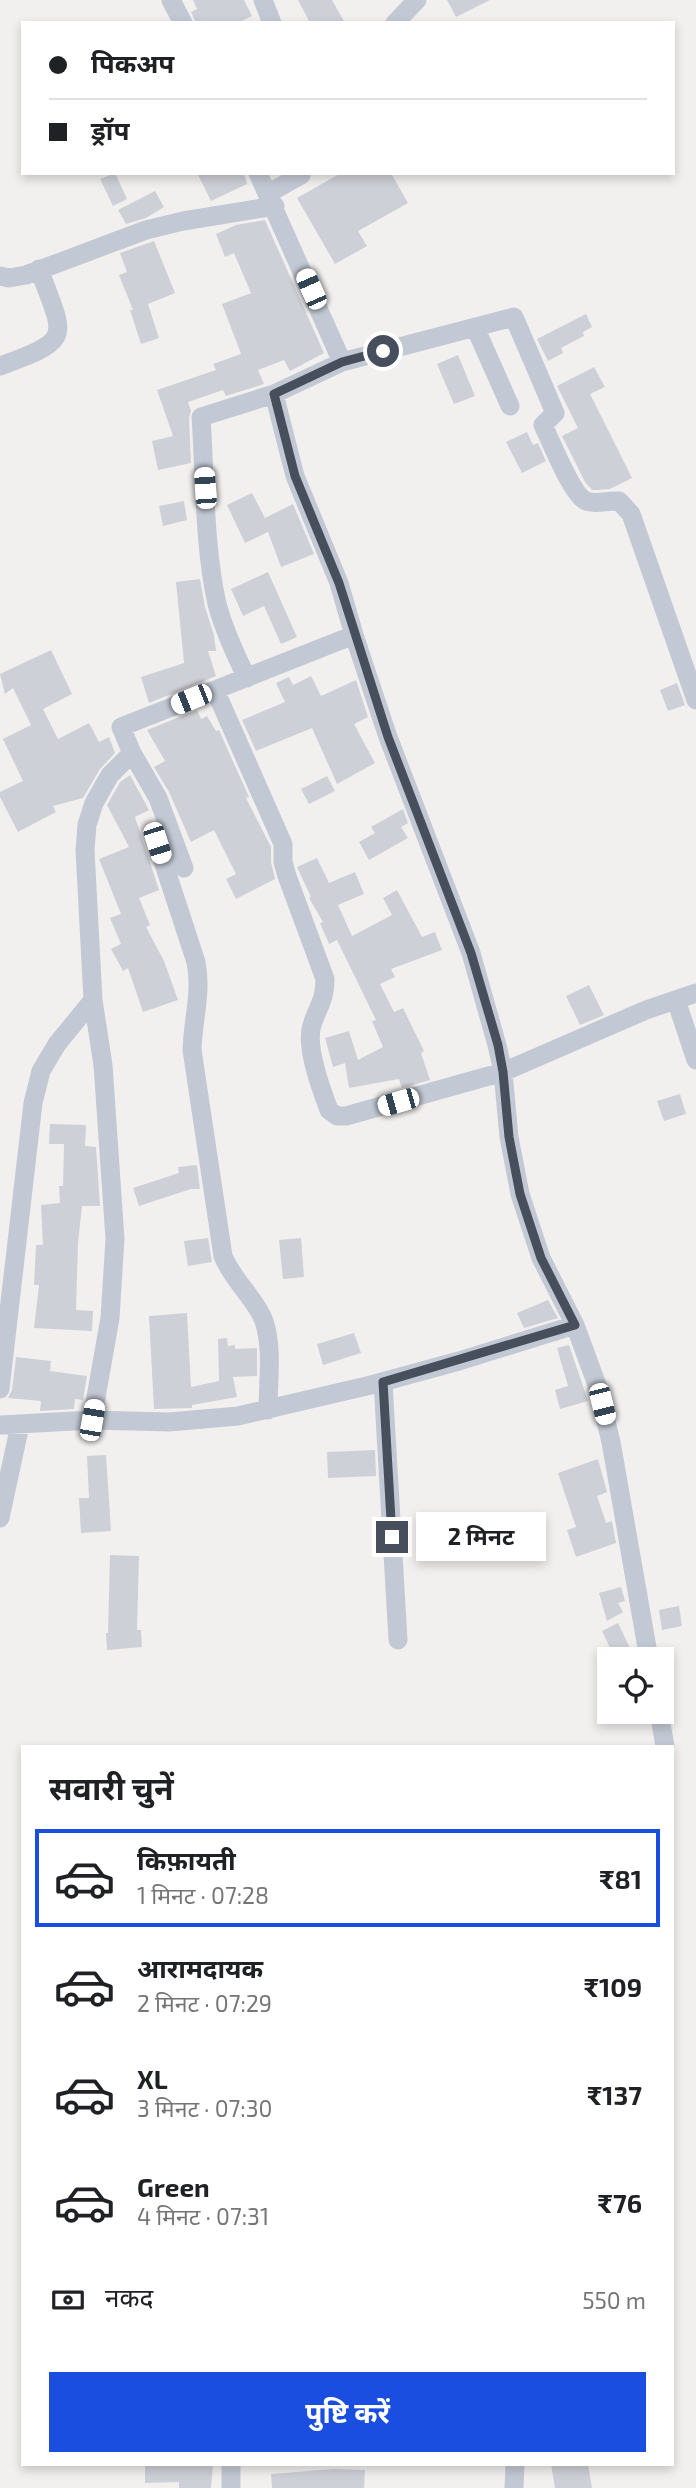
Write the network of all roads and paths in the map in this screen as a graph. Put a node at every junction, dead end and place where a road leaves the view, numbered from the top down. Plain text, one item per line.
1 (171, 0) edge
2 (263, 0) edge
3 (417, 0) edge
4 (182, 21) edge
5 (271, 21) edge
6 (397, 21) edge
7 (259, 175) edge
8 (301, 175) edge
9 (272, 200) junction
10 (40, 269) junction
11 (0, 276) edge
12 (475, 327) junction
13 (342, 362) junction
14 (0, 366) edge
15 (274, 394) junction
16 (510, 406) dead end
17 (354, 635) junction
18 (247, 678) junction
19 (215, 690) junction
20 (696, 700) edge
21 (132, 753) junction
22 (157, 843) dead end
23 (184, 868) dead end
24 (696, 993) edge
25 (93, 1000) junction
26 (676, 1000) junction
27 (696, 1060) edge
28 (503, 1072) junction
29 (575, 1325) junction
30 (383, 1382) junction
31 (0, 1389) edge
32 (268, 1410) junction
33 (92, 1420) junction
34 (0, 1425) edge
35 (20, 1425) junction
36 (0, 1518) edge
37 (398, 1640) dead end
38 (647, 1647) edge
39 (661, 1724) edge
40 (665, 1745) edge
41 (231, 2466) edge
42 (515, 2466) edge
43 (231, 2488) edge
44 (514, 2488) edge

1 - 4 street
2 - 5 street
3 - 6 street
7 - 9 street
8 - 9 street
9 - 10 street
9 - 13 street
10 - 11 street
10 - 14 street
12 - 13 street
12 - 16 street
12 - 20 street
13 - 15 street
15 - 17 street
15 - 18 street
17 - 18 street
17 - 28 street
18 - 19 street
19 - 21 street
19 - 28 street
21 - 23 street
21 - 25 street
22 - 32 street
24 - 26 street
25 - 31 street
25 - 33 street
26 - 27 street
26 - 28 street
28 - 29 street
29 - 30 street
29 - 38 street
30 - 32 street
30 - 37 street
32 - 33 street
33 - 35 street
34 - 35 street
35 - 36 street
39 - 40 street
41 - 43 street
42 - 44 street

